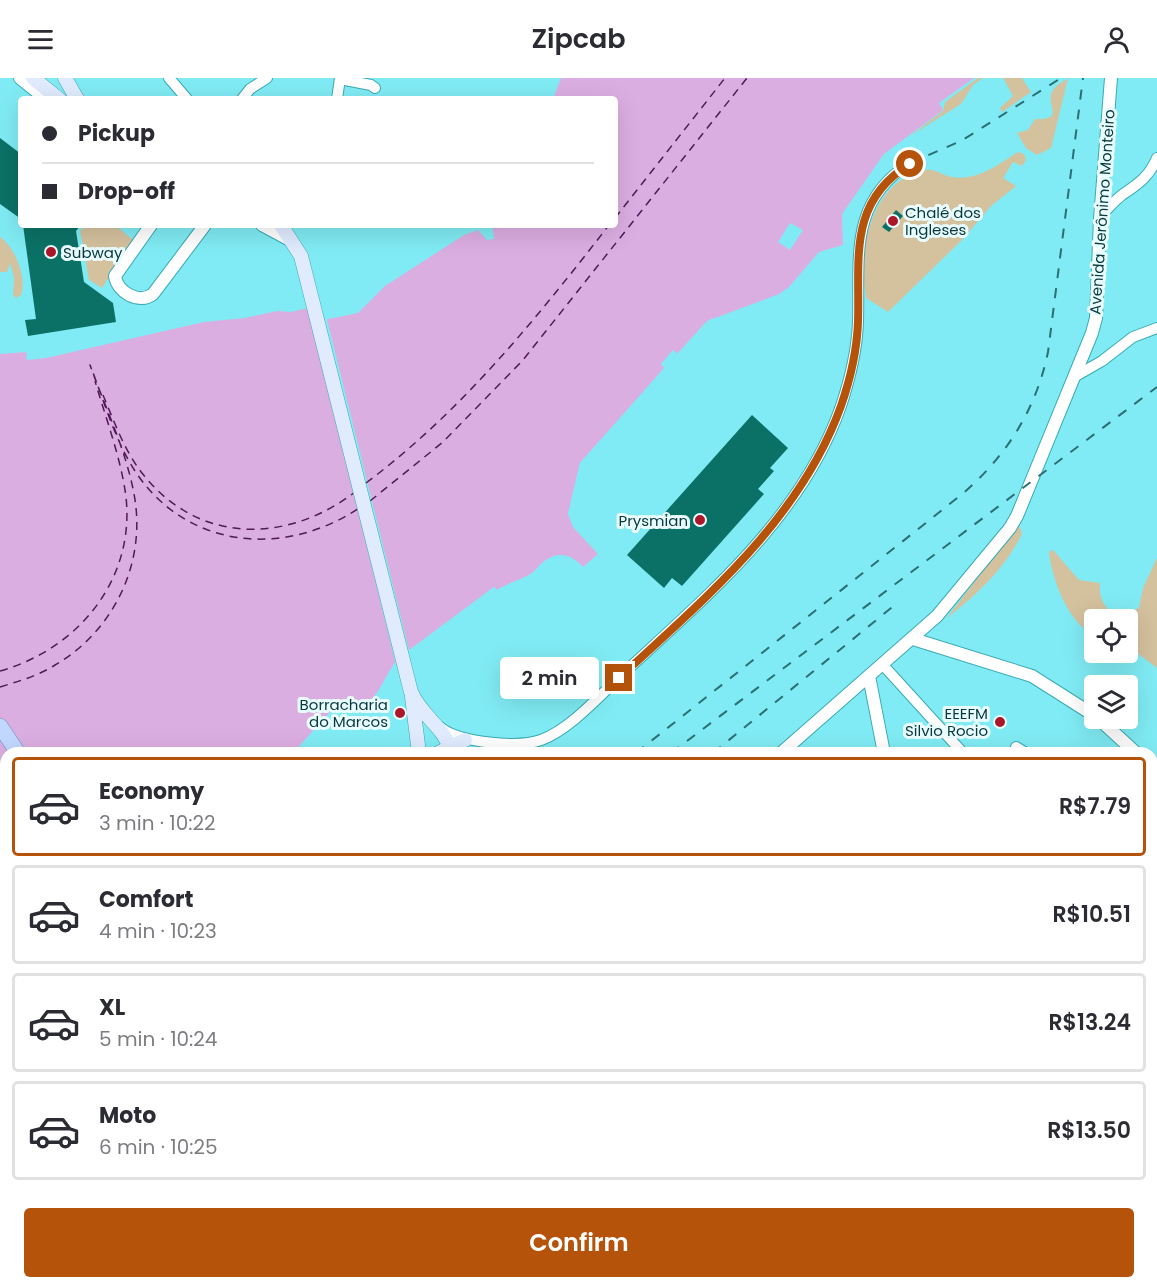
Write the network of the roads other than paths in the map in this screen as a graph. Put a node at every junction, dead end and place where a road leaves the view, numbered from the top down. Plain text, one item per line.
1 (20, 78) edge
2 (33, 78) edge
3 (65, 78) edge
4 (169, 78) edge
5 (267, 78) edge
6 (1111, 78) edge
7 (340, 79) edge
8 (375, 88) dead end
9 (42, 96) edge
10 (55, 96) edge
11 (75, 96) edge
12 (184, 96) edge
13 (245, 96) edge
14 (337, 96) edge
15 (1157, 158) edge
16 (910, 164) dead end
17 (1101, 215) junction
18 (149, 228) edge
19 (203, 228) edge
20 (268, 228) edge
21 (283, 228) edge
22 (297, 247) junction
23 (1157, 328) edge
24 (1087, 345) junction
25 (1102, 361) junction
26 (1074, 377) junction
27 (913, 639) junction
28 (883, 665) junction
29 (869, 676) junction
30 (411, 692) junction
31 (1084, 708) edge
32 (438, 725) junction
33 (0, 726) edge
34 (1109, 729) edge
35 (465, 740) junction
36 (14, 747) edge
37 (418, 747) edge
38 (445, 747) edge
39 (453, 747) edge
40 (519, 747) edge
41 (529, 747) edge
42 (788, 747) edge
43 (883, 747) edge
44 (958, 747) edge
45 (1129, 747) edge

1 - 9 street
2 - 10 main road
3 - 11 main road
4 - 12 street
5 - 13 street
6 - 17 street, Avenida Jerônimo Monteiro
7 - 8 street
7 - 14 street
15 - 17 street
16 - 41 street
17 - 24 street, Avenida Jerônimo Monteiro
18 - 19 street
20 - 22 street
21 - 22 main road
22 - 30 main road
23 - 25 street
24 - 25 street
24 - 26 street, Avenida Jerônimo Monteiro
25 - 26 street
26 - 27 street, Avenida Jerônimo Monteiro
27 - 28 street, Avenida Jerônimo Monteiro
27 - 31 street
28 - 29 street, Avenida Jerônimo Monteiro
28 - 44 street
29 - 42 street, Avenida Jerônimo Monteiro
29 - 43 street
30 - 32 main road
30 - 37 main road
32 - 35 street
32 - 38 main road
33 - 36 main road
34 - 45 street
35 - 39 main road
35 - 40 street

